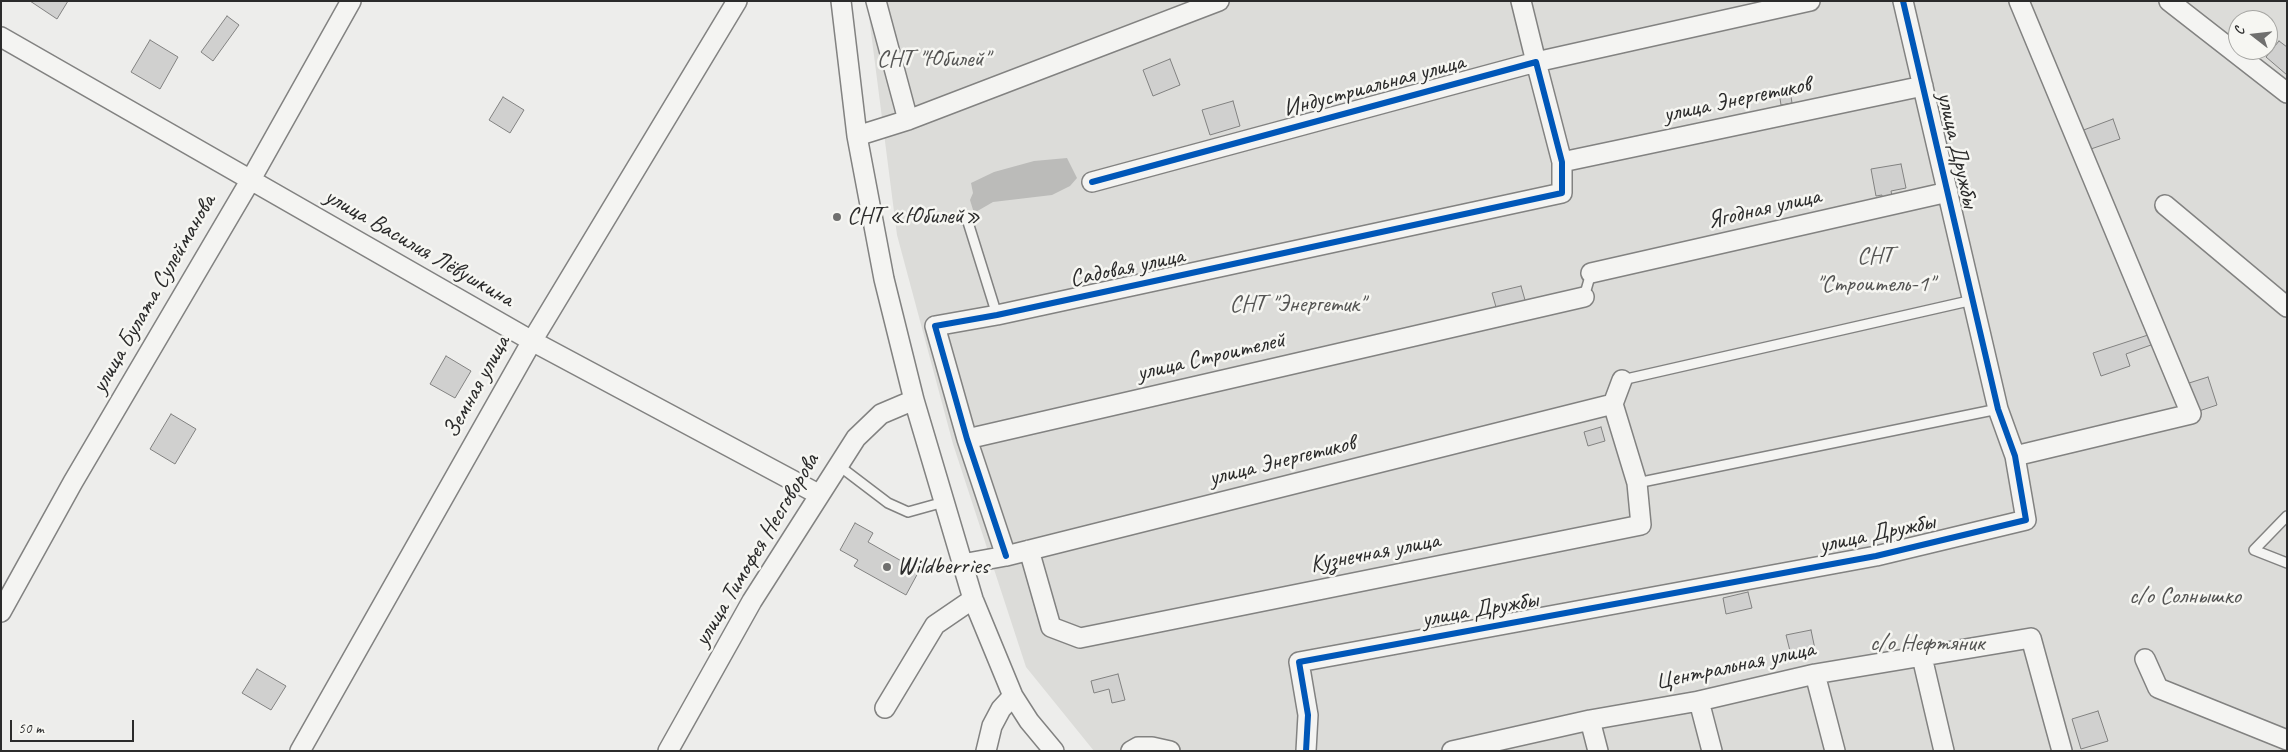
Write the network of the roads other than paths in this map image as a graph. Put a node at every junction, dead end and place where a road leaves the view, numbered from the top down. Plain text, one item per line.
1 (352, 1) edge
2 (737, 1) edge
3 (841, 1) edge
4 (1220, 1) edge
5 (1520, 1) edge
6 (1810, 1) edge
7 (1903, 1) edge
8 (2019, 1) edge
9 (2169, 1) edge
10 (881, 3) edge
11 (1, 37) edge
12 (1536, 62) junction
13 (1923, 86) junction
14 (2287, 93) edge
15 (908, 120) junction
16 (857, 136) junction
17 (1562, 162) junction
18 (250, 181) junction
19 (1092, 182) dead end
20 (1948, 192) junction
21 (2165, 205) dead end
22 (967, 219) dead end
23 (1591, 273) joint
24 (1584, 297) joint
25 (1972, 300) junction
26 (2287, 307) edge
27 (997, 315) junction
28 (532, 341) junction
29 (1622, 380) joint
30 (914, 400) junction
31 (1613, 404) junction
32 (1998, 410) junction
33 (967, 439) junction
34 (2015, 456) junction
35 (838, 465) junction
36 (1637, 483) junction
37 (818, 494) junction
38 (944, 502) junction
39 (2287, 516) edge
40 (1029, 550) junction
41 (1006, 556) junction
42 (2287, 563) edge
43 (962, 564) junction
44 (973, 599) junction
45 (1, 612) edge
46 (1922, 658) junction
47 (2145, 659) dead end
48 (1815, 674) junction
49 (1013, 696) junction
50 (1699, 701) junction
51 (885, 708) dead end
52 (1590, 720) junction
53 (2287, 740) edge
54 (1488, 747) edge
55 (300, 751) edge
56 (668, 751) edge
57 (986, 751) edge
58 (1054, 751) edge
59 (1131, 751) edge
60 (1170, 751) edge
61 (1306, 751) edge
62 (1452, 751) edge
63 (1598, 751) edge
64 (1712, 751) edge
65 (1835, 751) edge
66 (1944, 751) edge
67 (2062, 751) edge

1 - 18 street, улица Булата Сулейманова
2 - 28 street, Земная улица
3 - 16 street
4 - 15 street
5 - 12 street
6 - 12 street
7 - 13 street, улица Дружбы
8 - 34 street
9 - 14 street
10 - 15 street
11 - 18 street, улица Василия Лёвушкина
12 - 17 street
12 - 19 street, Индустриальная улица
13 - 17 street, улица Энергетиков
13 - 20 street, улица Дружбы
15 - 16 street
16 - 30 street
17 - 27 street, Садовая улица
18 - 28 street, улица Василия Лёвушкина
18 - 45 street, улица Булата Сулейманова
20 - 23 street, Ягодная улица
20 - 25 street, улица Дружбы
21 - 26 street
22 - 27 lane
23 - 24 lane
24 - 33 street, улица Строителей
25 - 29 lane
25 - 32 street, улица Дружбы
27 - 33 street, Садовая улица
28 - 37 street, улица Василия Лёвушкина
28 - 55 street, Земная улица
29 - 31 street
30 - 35 street, улица Тимофея Несговорова
30 - 38 street
31 - 36 street, Кузнечная улица
31 - 40 street, улица Энергетиков
32 - 34 street, улица Дружбы
32 - 36 lane
33 - 41 street, Садовая улица
34 - 61 street, улица Дружбы
35 - 37 street, улица Тимофея Несговорова
35 - 38 lane
36 - 40 street, Кузнечная улица
37 - 56 street, улица Тимофея Несговорова
38 - 43 street
39 - 42 lane
40 - 41 street, улица Энергетиков
41 - 43 street, улица Энергетиков
43 - 44 street
44 - 49 street
44 - 51 street
46 - 48 street, Центральная улица
46 - 66 street
46 - 67 street, Центральная улица
47 - 53 street
48 - 50 street, Центральная улица
48 - 65 street
49 - 57 street
49 - 58 street
50 - 52 street, Центральная улица
50 - 64 street
52 - 54 street, Центральная улица
52 - 63 street
54 - 62 street, Центральная улица
59 - 60 street

